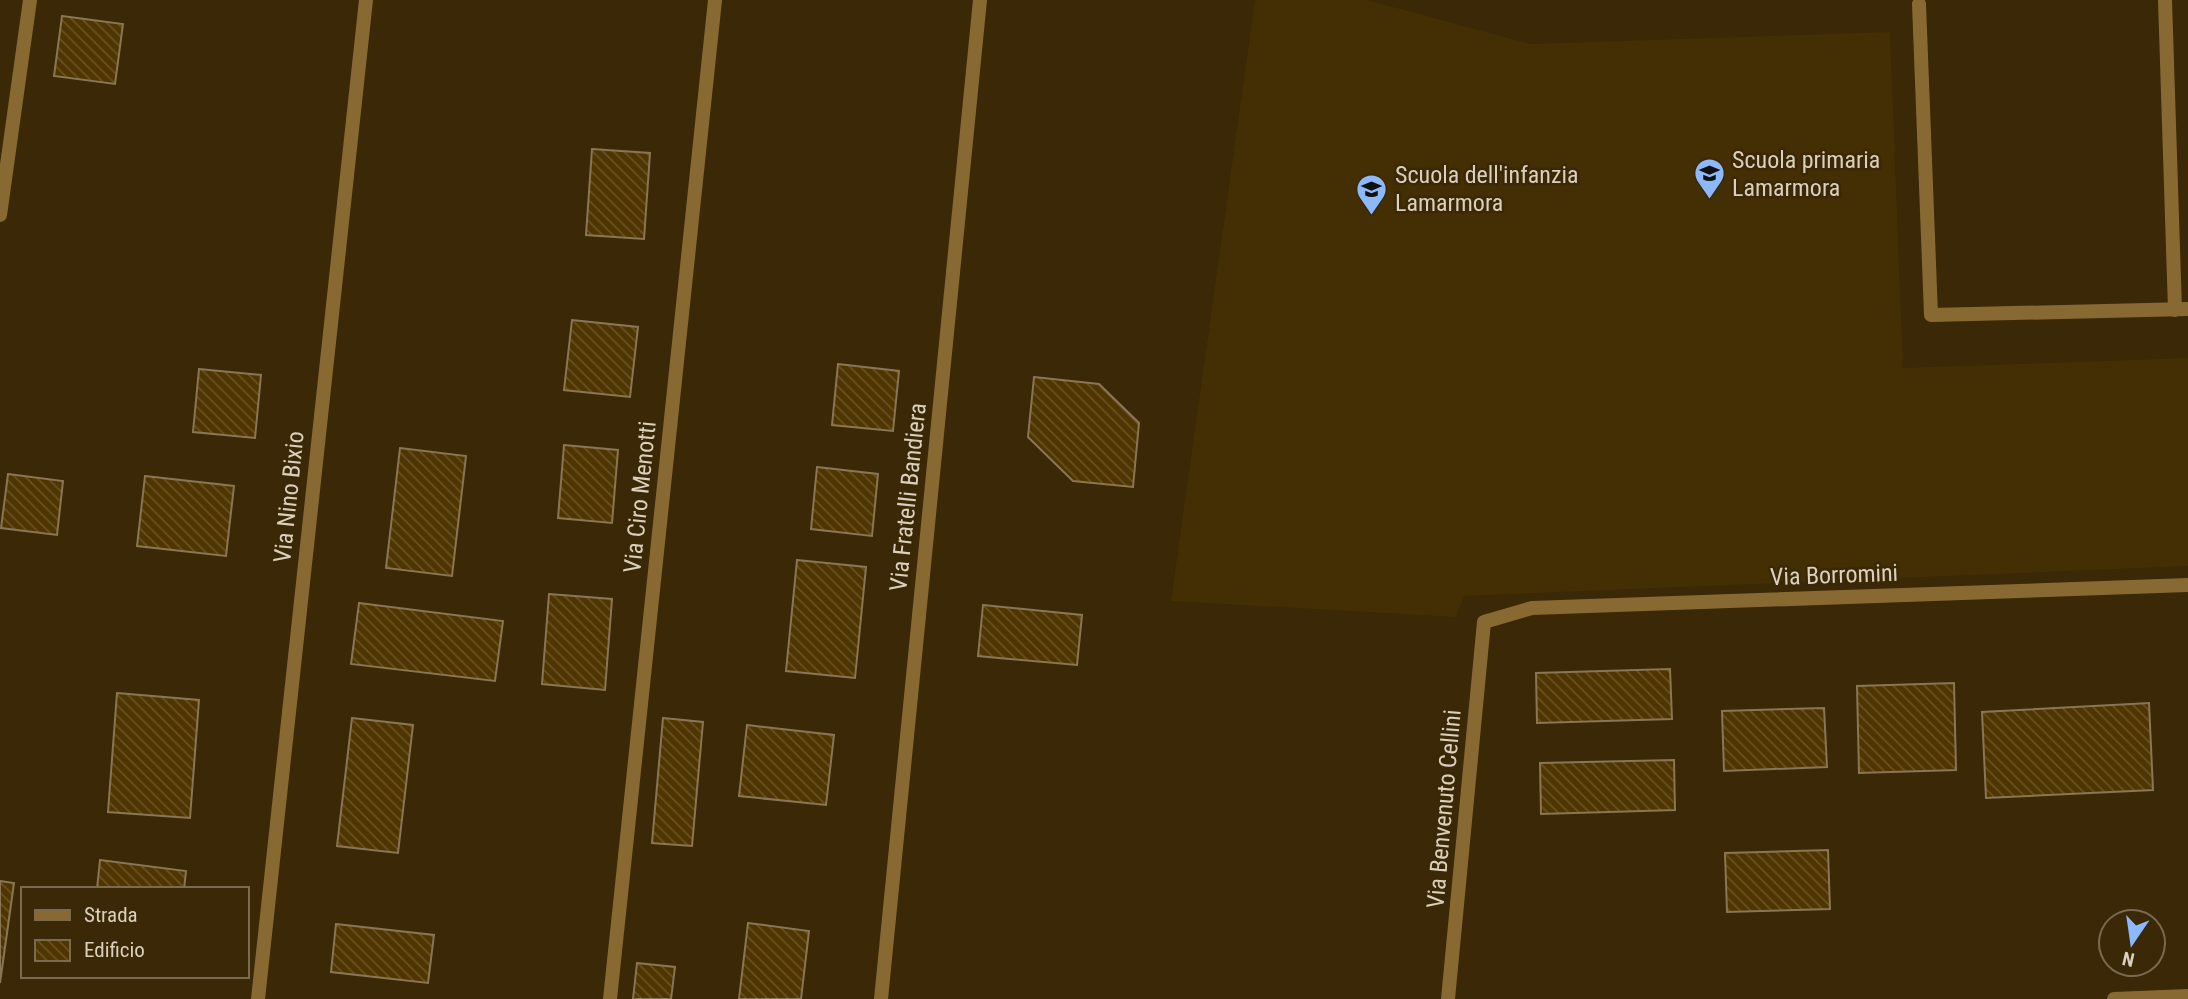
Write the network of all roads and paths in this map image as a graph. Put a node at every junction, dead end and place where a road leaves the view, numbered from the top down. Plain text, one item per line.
1 (30, 0) edge
2 (366, 0) edge
3 (715, 0) edge
4 (980, 0) edge
5 (2165, 0) edge
6 (1920, 4) dead end
7 (0, 215) edge
8 (2181, 310) edge
9 (2188, 585) edge
10 (1484, 622) joint
11 (2188, 996) edge
12 (258, 999) edge
13 (610, 999) edge
14 (881, 999) edge
15 (1448, 999) edge
16 (2114, 999) edge

1 - 7 street
2 - 12 street, Via Nino Bixio
3 - 13 street, Via Ciro Menotti
4 - 14 street, Via Fratelli Bandiera
5 - 8 street
6 - 8 street
9 - 10 street, Via Borromini
10 - 15 street, Via Benvenuto Cellini
11 - 16 street

